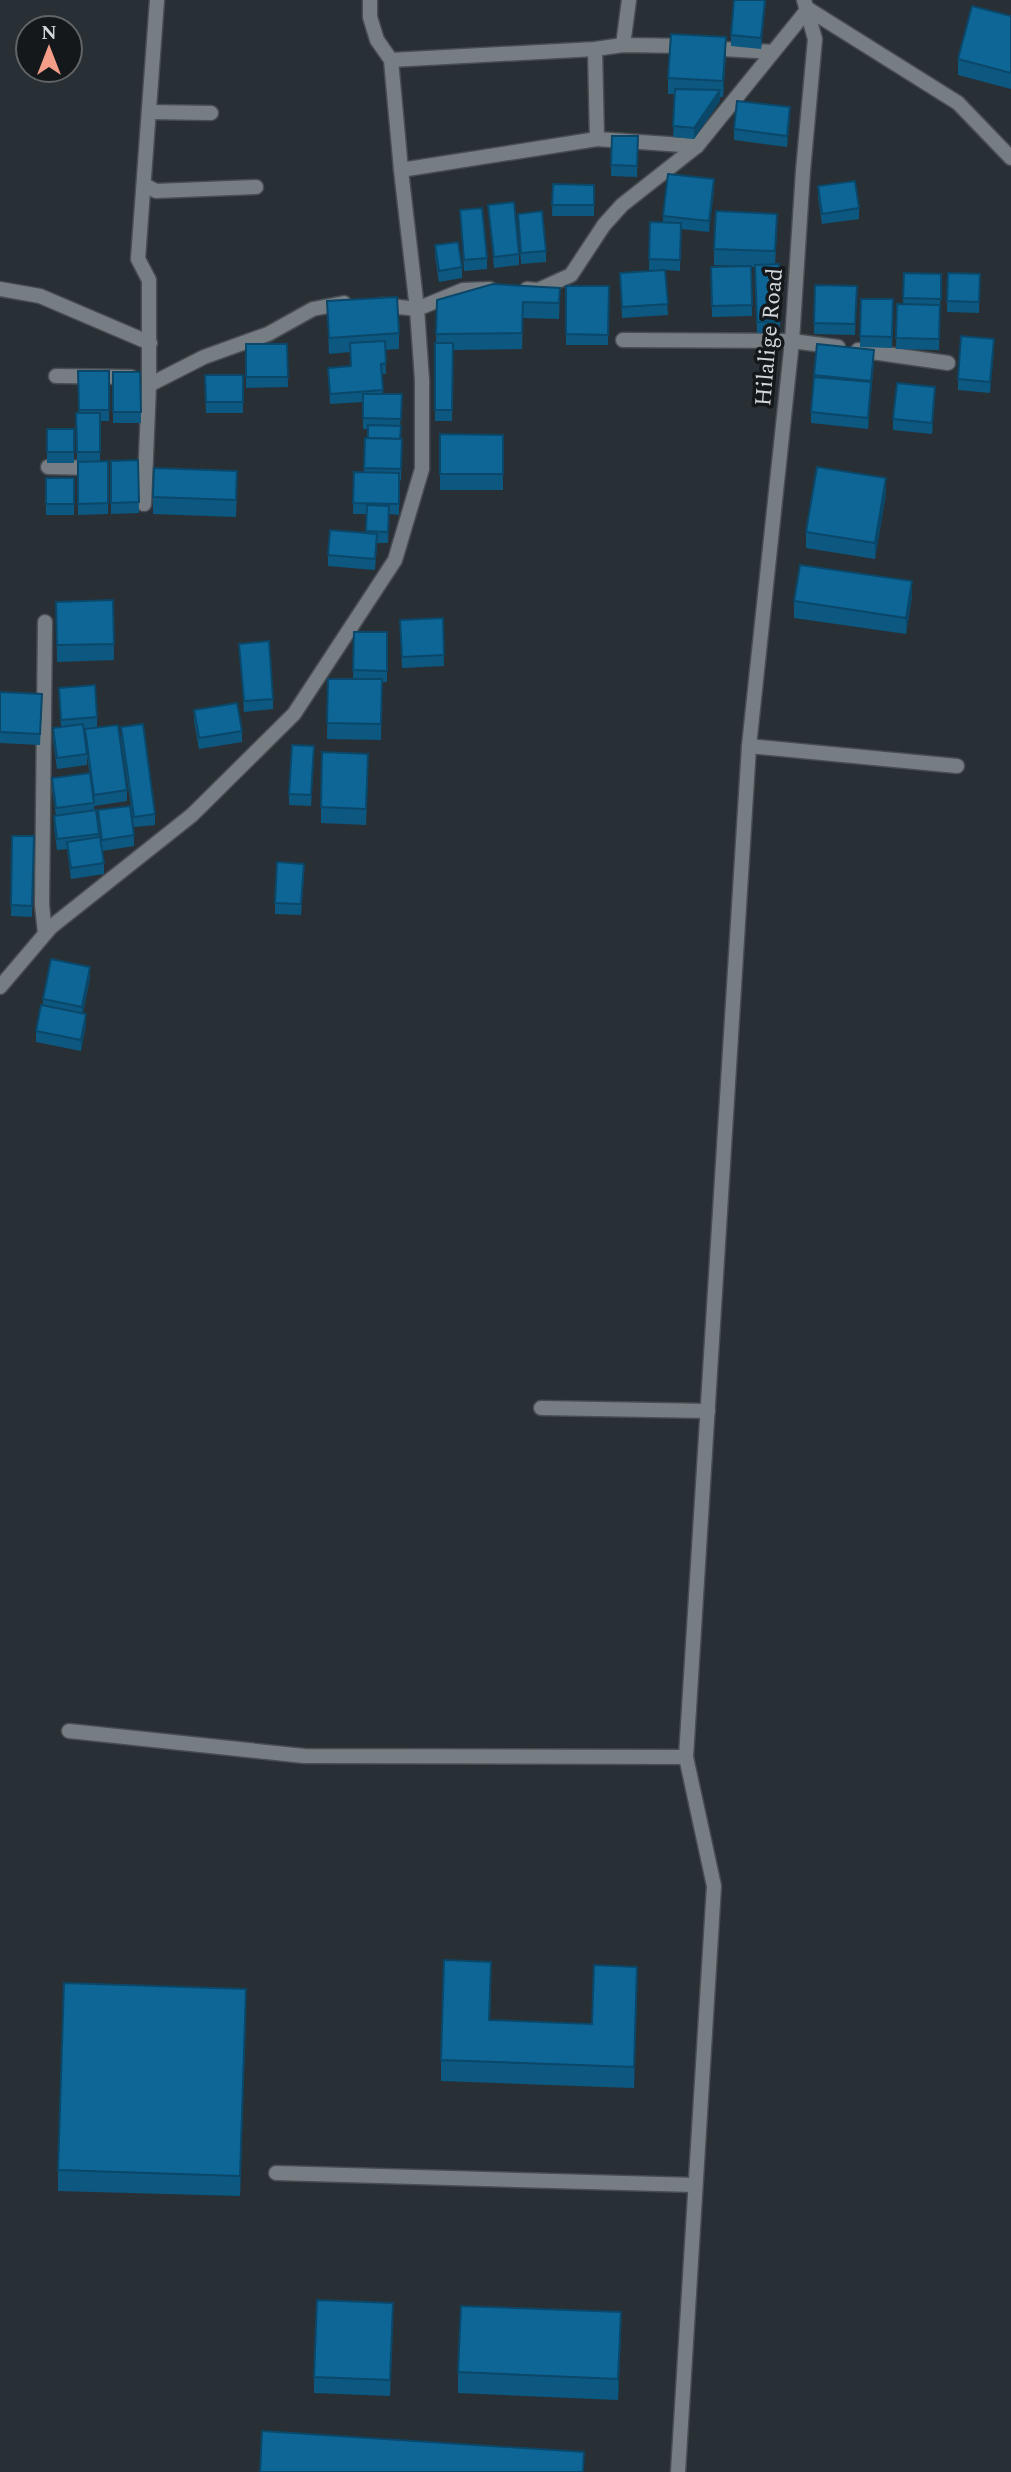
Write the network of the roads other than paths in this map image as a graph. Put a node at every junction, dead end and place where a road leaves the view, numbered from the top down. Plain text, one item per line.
1 (158, 0) edge
2 (370, 0) edge
3 (629, 0) edge
4 (806, 5) edge
5 (624, 45) junction
6 (595, 48) junction
7 (772, 52) junction
8 (391, 60) junction
9 (149, 112) junction
10 (211, 113) dead end
11 (597, 139) junction
12 (696, 146) junction
13 (1011, 158) edge
14 (401, 170) junction
15 (144, 185) junction
16 (256, 187) dead end
17 (0, 289) edge
18 (417, 309) junction
19 (623, 340) dead end
20 (792, 341) junction
21 (150, 343) junction
22 (948, 363) dead end
23 (56, 376) dead end
24 (149, 381) junction
25 (48, 467) dead end
26 (103, 468) edge
27 (144, 504) dead end
28 (46, 622) dead end
29 (749, 746) junction
30 (957, 766) dead end
31 (46, 933) junction
32 (0, 987) edge
33 (541, 1408) dead end
34 (708, 1410) junction
35 (69, 1731) dead end
36 (686, 1757) junction
37 (276, 2173) dead end
38 (695, 2185) junction
39 (678, 2472) edge

1 - 9 street
2 - 8 street
3 - 5 street
4 - 7 street
4 - 13 street
4 - 20 street, Hilalige Road
5 - 6 street
5 - 7 street
6 - 8 street
6 - 11 street
7 - 12 street
8 - 14 street
9 - 10 street
9 - 15 street
11 - 12 street
11 - 14 street
12 - 18 street
14 - 18 street
15 - 16 street
15 - 21 street
17 - 21 street
18 - 24 street
18 - 31 street
19 - 20 street
20 - 22 street
20 - 29 street, Hilalige Road
21 - 24 street
23 - 24 street
24 - 27 street
25 - 26 street
28 - 31 street
29 - 30 street
29 - 34 street, Hilalige Road
31 - 32 street
33 - 34 street
34 - 36 street, Hilalige Road
35 - 36 street
36 - 38 street, Hilalige Road
37 - 38 street
38 - 39 street, Hilalige Road

